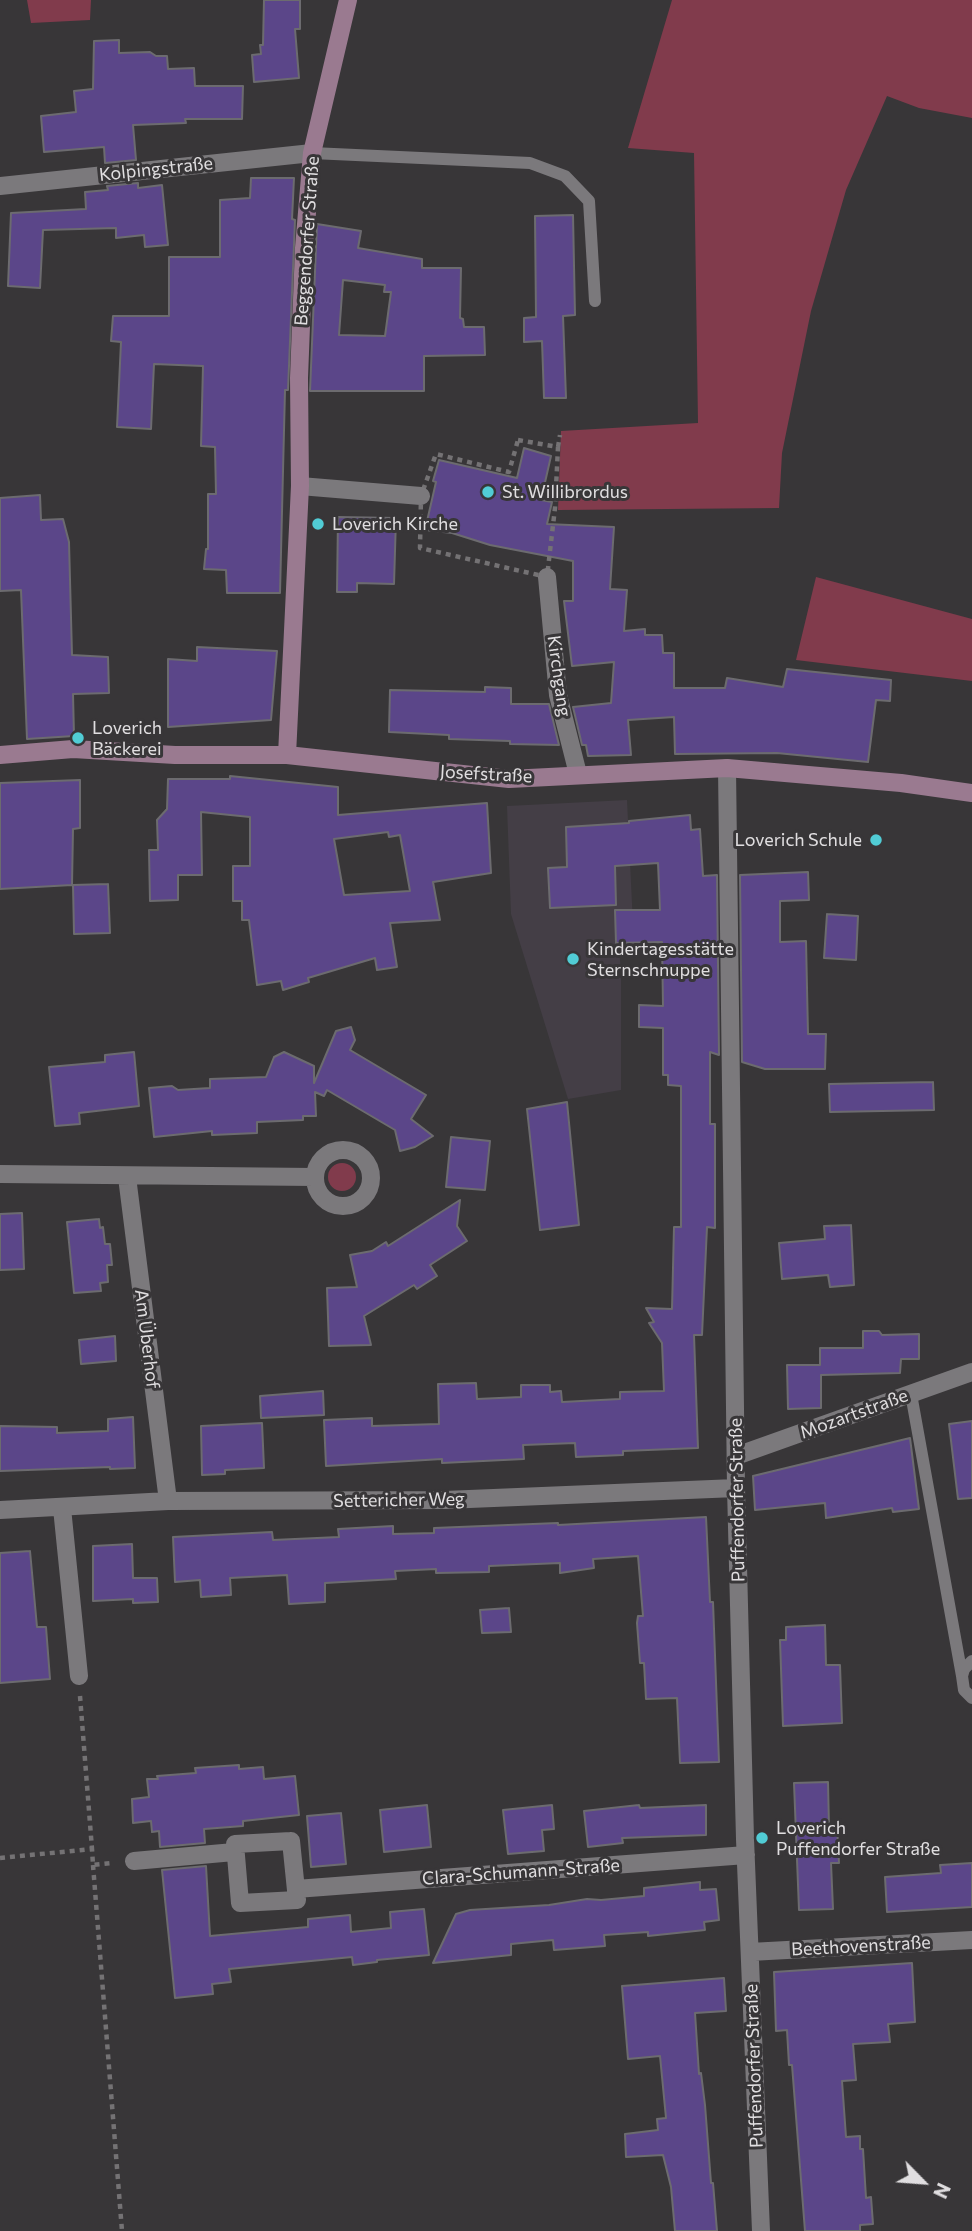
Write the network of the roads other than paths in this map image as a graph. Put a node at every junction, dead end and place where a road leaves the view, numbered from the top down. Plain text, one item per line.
1 (348, 0) edge
2 (312, 153) junction
3 (0, 186) edge
4 (594, 301) dead end
5 (300, 486) junction
6 (421, 496) road end
7 (547, 577) road end
8 (0, 755) edge
9 (287, 755) junction
10 (727, 768) junction
11 (578, 774) junction
12 (972, 793) edge
13 (0, 1174) edge
14 (127, 1177) junction
15 (315, 1177) dead end
16 (972, 1372) edge
17 (911, 1394) junction
18 (736, 1456) junction
19 (736, 1488) junction
20 (168, 1501) junction
21 (62, 1508) junction
22 (0, 1510) edge
23 (972, 1661) edge
24 (79, 1676) road end
25 (962, 1676) junction
26 (972, 1698) edge
27 (234, 1853) junction
28 (746, 1855) junction
29 (134, 1861) road end
30 (296, 1889) junction
31 (972, 1940) edge
32 (750, 1952) junction
33 (761, 2231) edge

1 - 2 street, Beggendorfer Straße
2 - 3 street, Kolpingstraße
2 - 4 lane
2 - 5 street, Beggendorfer Straße
5 - 6 street
5 - 9 street, Beggendorfer Straße
7 - 11 street, Kirchgang
8 - 9 street, Josefstraße
9 - 11 street, Josefstraße
10 - 11 street, Josefstraße
10 - 12 street, Josefstraße
10 - 18 street, Puffendorfer Straße
13 - 14 street
14 - 15 street
14 - 20 street, Am Überhof
16 - 17 street, Mozartstraße
17 - 18 street, Mozartstraße
17 - 25 lane
18 - 19 street, Puffendorfer Straße
19 - 20 street, Settericher Weg
19 - 28 street, Puffendorfer Straße
20 - 21 street, Settericher Weg
21 - 22 street, Settericher Weg
21 - 24 street
23 - 25 lane
25 - 26 lane
27 - 29 street
27 - 30 street
27 - 30 street, Clara-Schumann-Straße
28 - 30 street, Clara-Schumann-Straße
28 - 32 street, Puffendorfer Straße
31 - 32 street, Beethovenstraße
32 - 33 street, Puffendorfer Straße

